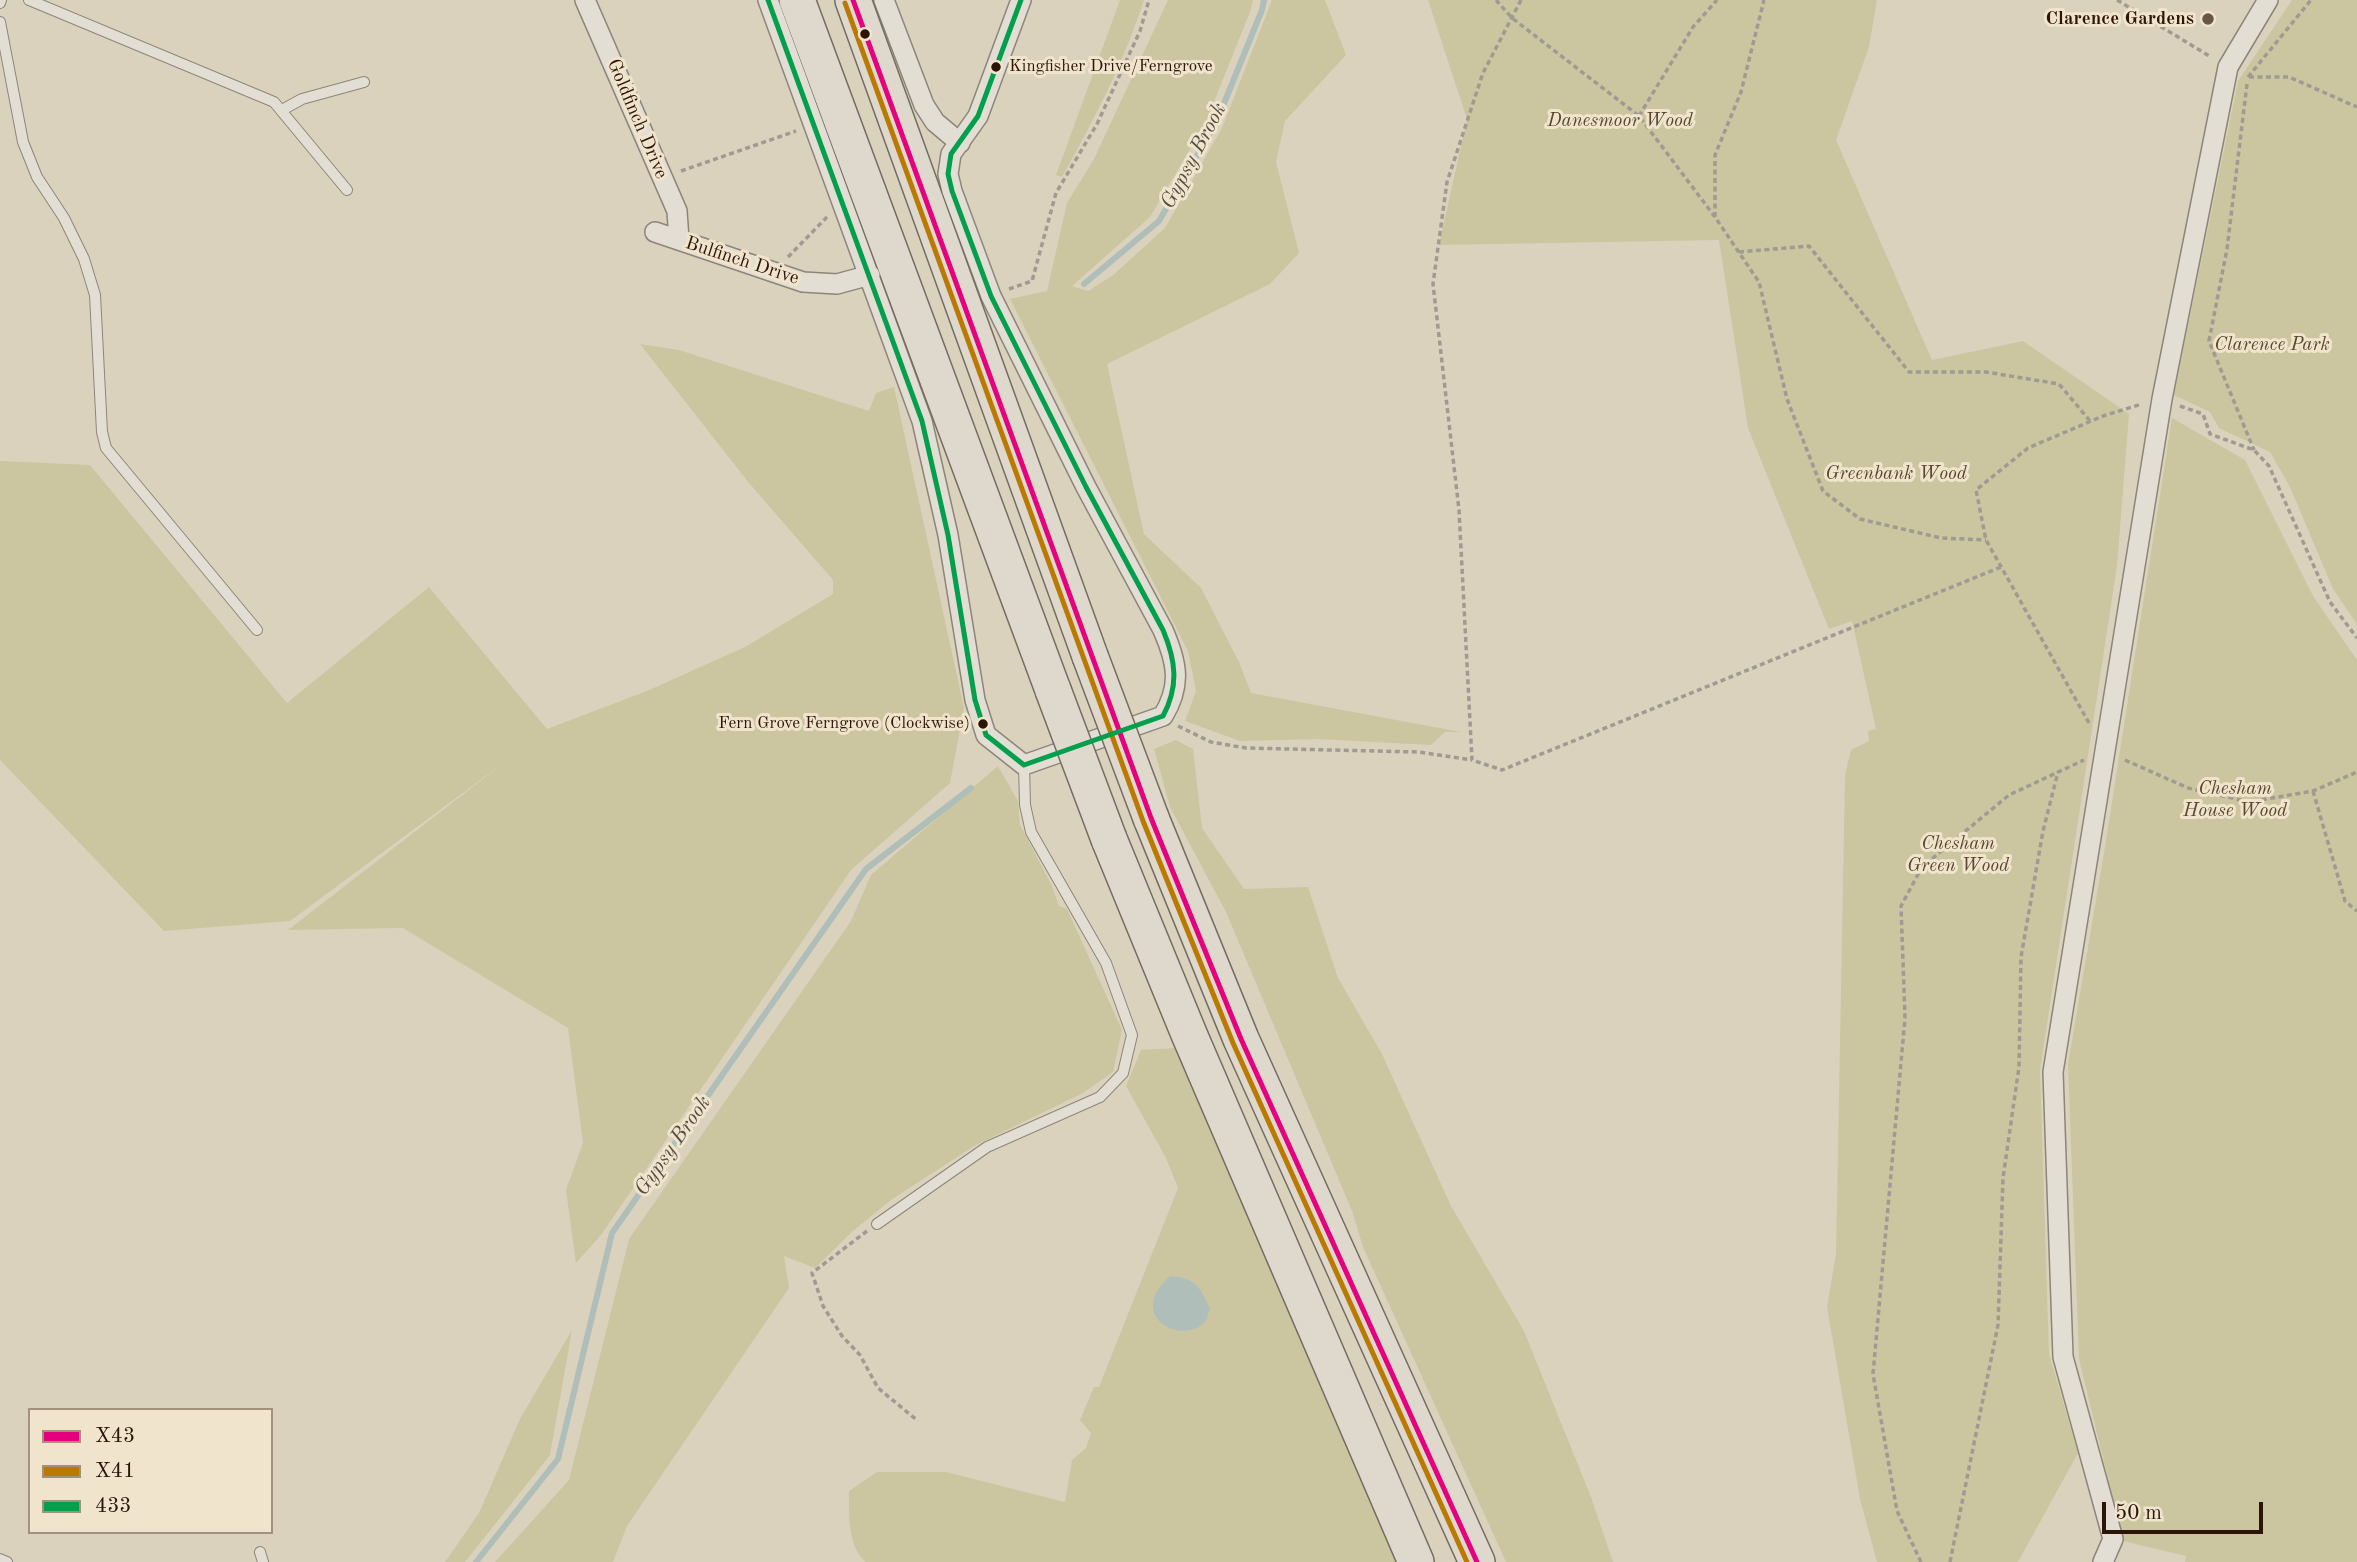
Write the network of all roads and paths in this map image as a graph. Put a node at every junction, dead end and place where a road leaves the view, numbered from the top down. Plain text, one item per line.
1 (29, 0) edge
2 (585, 0) edge
3 (768, 0) edge
4 (797, 0) edge
5 (853, 0) edge
6 (884, 0) edge
7 (1021, 0) edge
8 (1149, 0) edge
9 (1496, 0) edge
10 (1521, 0) edge
11 (1717, 0) edge
12 (1764, 0) edge
13 (2117, 0) edge
14 (2268, 0) edge
15 (2311, 0) edge
16 (1512, 18) junction
17 (0, 22) edge
18 (2228, 67) junction
19 (2248, 76) junction
20 (365, 82) dead end
21 (2357, 107) edge
22 (282, 110) junction
23 (1639, 116) junction
24 (814, 125) junction
25 (960, 143) junction
26 (663, 178) junction
27 (347, 190) dead end
28 (845, 209) junction
29 (1715, 217) junction
30 (655, 232) dead end
31 (679, 240) junction
32 (1739, 252) junction
33 (781, 274) junction
34 (870, 275) junction
35 (990, 296) junction
36 (2162, 399) junction
37 (2090, 421) junction
38 (2254, 450) junction
39 (1986, 540) junction
40 (2001, 567) junction
41 (257, 630) dead end
42 (2357, 638) edge
43 (1163, 716) junction
44 (2105, 751) junction
45 (1472, 760) junction
46 (1024, 765) junction
47 (2058, 772) junction
48 (2357, 772) edge
49 (2313, 791) junction
50 (2357, 911) edge
51 (877, 1224) joint
52 (918, 1421) dead end
53 (0, 1559) edge
54 (7, 1562) edge
55 (1416, 1562) edge
56 (1477, 1562) edge
57 (1921, 1562) edge
58 (1950, 1562) edge
59 (2103, 1562) edge

1 - 22 lane
2 - 26 street, Goldfinch Drive
3 - 24 street
4 - 55 highway, bridge
5 - 56 highway, bridge
6 - 25 street
7 - 25 street
8 - 35 path
9 - 16 path
10 - 16 path
11 - 23 path
12 - 29 path
13 - 18 path
14 - 18 street
15 - 19 path
16 - 23 path
16 - 45 path
17 - 41 lane
18 - 19 path
18 - 36 street
19 - 21 path
19 - 38 path
20 - 22 lane
22 - 27 lane
23 - 29 path
24 - 26 path
24 - 28 street
25 - 35 street
26 - 31 street, Goldfinch Drive
28 - 33 path
28 - 34 street
29 - 32 path
30 - 31 street, Bulfinch Drive
31 - 33 street, Bulfinch Drive
32 - 37 path
32 - 39 path
33 - 34 street, Bulfinch Drive
34 - 46 street
35 - 43 street
36 - 37 path
36 - 38 path
36 - 44 street
37 - 39 path
38 - 42 path
39 - 40 path
40 - 44 path
40 - 45 path
43 - 45 path
43 - 46 street
44 - 47 path
44 - 49 path
44 - 59 street
46 - 51 lane
47 - 57 path
47 - 58 path
48 - 49 path
49 - 50 path
51 - 52 path
53 - 54 lane

